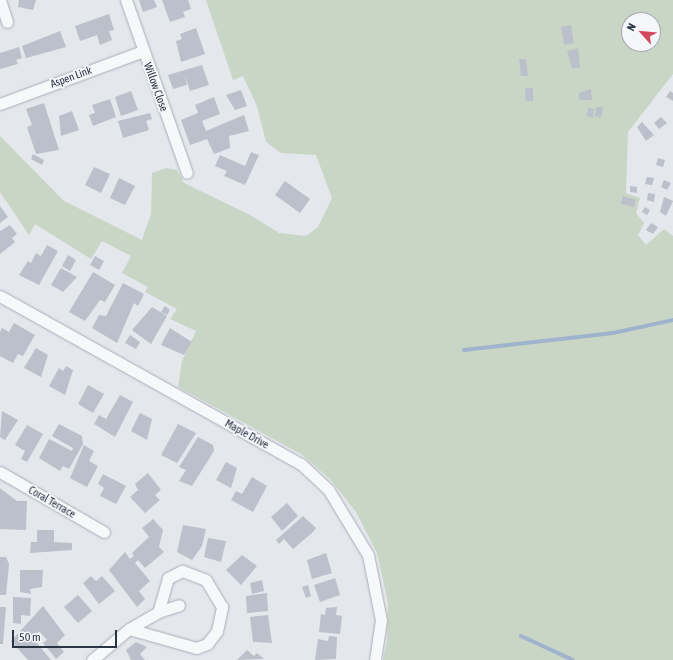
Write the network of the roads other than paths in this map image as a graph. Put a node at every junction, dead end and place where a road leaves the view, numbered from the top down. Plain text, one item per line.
1 (0, 0) edge
2 (126, 0) edge
3 (7, 22) dead end
4 (143, 51) junction
5 (0, 104) edge
6 (187, 173) dead end
7 (0, 296) edge
8 (0, 472) edge
9 (104, 532) dead end
10 (179, 606) dead end
11 (158, 612) junction
12 (129, 629) junction
13 (92, 660) edge
14 (374, 660) edge

1 - 3 street
2 - 4 street, Willow Close
4 - 5 street, Aspen Link
4 - 6 street, Willow Close
7 - 14 street, Maple Drive
8 - 9 street, Coral Terrace
10 - 11 street
11 - 12 street
11 - 12 street
12 - 13 street

